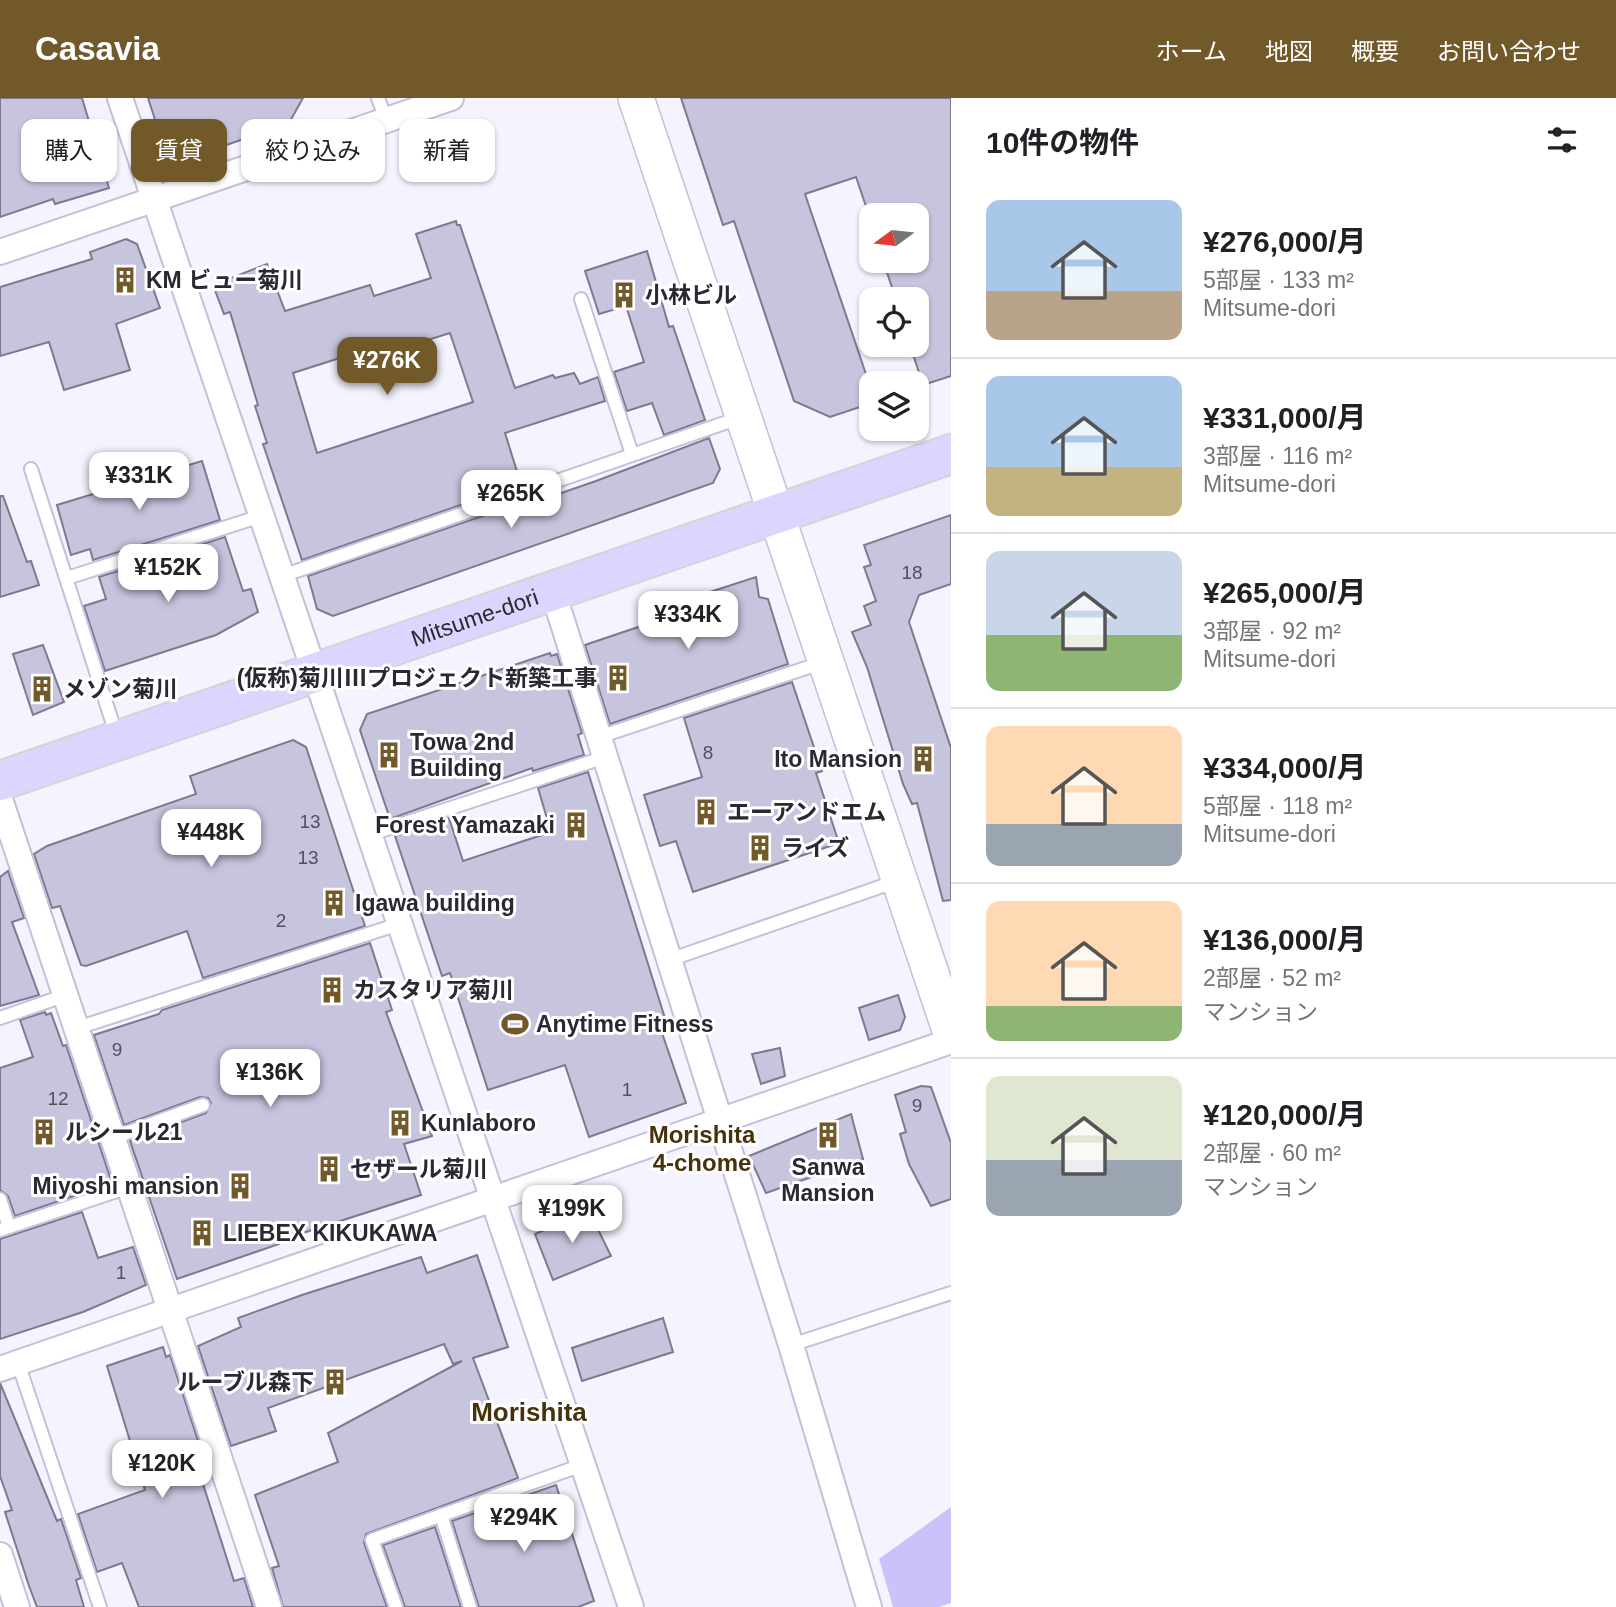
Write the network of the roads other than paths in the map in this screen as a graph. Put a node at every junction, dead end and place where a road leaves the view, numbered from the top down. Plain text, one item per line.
1 (120, 98) edge
2 (451, 98) edge
3 (636, 98) edge
4 (382, 109) edge
5 (154, 200) junction
6 (0, 252) edge
7 (581, 299) dead end
8 (742, 417) junction
9 (632, 454) junction
10 (951, 454) edge
11 (32, 469) dead end
12 (776, 515) junction
13 (261, 516) junction
14 (282, 576) junction
15 (67, 578) junction
16 (553, 592) junction
17 (825, 662) junction
18 (314, 674) junction
19 (119, 741) junction
20 (602, 747) junction
21 (0, 781) edge
22 (0, 799) edge
23 (369, 835) junction
24 (901, 879) junction
25 (399, 924) junction
26 (669, 961) junction
27 (66, 995) junction
28 (0, 1018) edge
29 (77, 1028) junction
30 (951, 1033) edge
31 (951, 1041) edge
32 (203, 1105) dead end
33 (719, 1120) junction
34 (113, 1138) junction
35 (129, 1187) junction
36 (0, 1199) edge
37 (493, 1202) junction
38 (4, 1229) edge
39 (951, 1293) edge
40 (171, 1311) junction
41 (791, 1345) junction
42 (9, 1366) edge
43 (582, 1465) junction
44 (441, 1515) junction
45 (2, 1567) edge
46 (18, 1607) edge
47 (100, 1607) edge
48 (269, 1607) edge
49 (396, 1607) edge
50 (470, 1607) edge
51 (631, 1607) edge
52 (869, 1607) edge

1 - 5 street
2 - 4 street
3 - 8 street
4 - 5 street
5 - 6 street
5 - 13 street
7 - 9 lane
8 - 9 lane
8 - 12 street
9 - 14 lane
10 - 12 main road, Mitsume-dori
11 - 15 lane
12 - 16 main road, Mitsume-dori
12 - 17 street
13 - 14 street
13 - 15 lane
14 - 18 street
15 - 19 lane
16 - 18 main road, Mitsume-dori
16 - 20 street
17 - 20 lane
17 - 24 street
18 - 19 main road, Mitsume-dori
18 - 23 street
19 - 21 main road, Mitsume-dori
20 - 23 lane
20 - 26 street
22 - 27 street
23 - 25 street
24 - 26 lane
24 - 30 street
25 - 29 lane
25 - 37 street
26 - 33 street
27 - 28 lane
27 - 29 street
29 - 34 street
31 - 33 street
32 - 34 lane
33 - 37 street
33 - 41 street
34 - 35 street
35 - 38 lane
35 - 40 street
36 - 38 lane
37 - 40 street
37 - 43 street
39 - 41 lane
40 - 42 street
40 - 48 street
41 - 52 street
42 - 47 lane
43 - 44 lane
43 - 51 street
44 - 49 lane
44 - 50 lane
45 - 46 street

